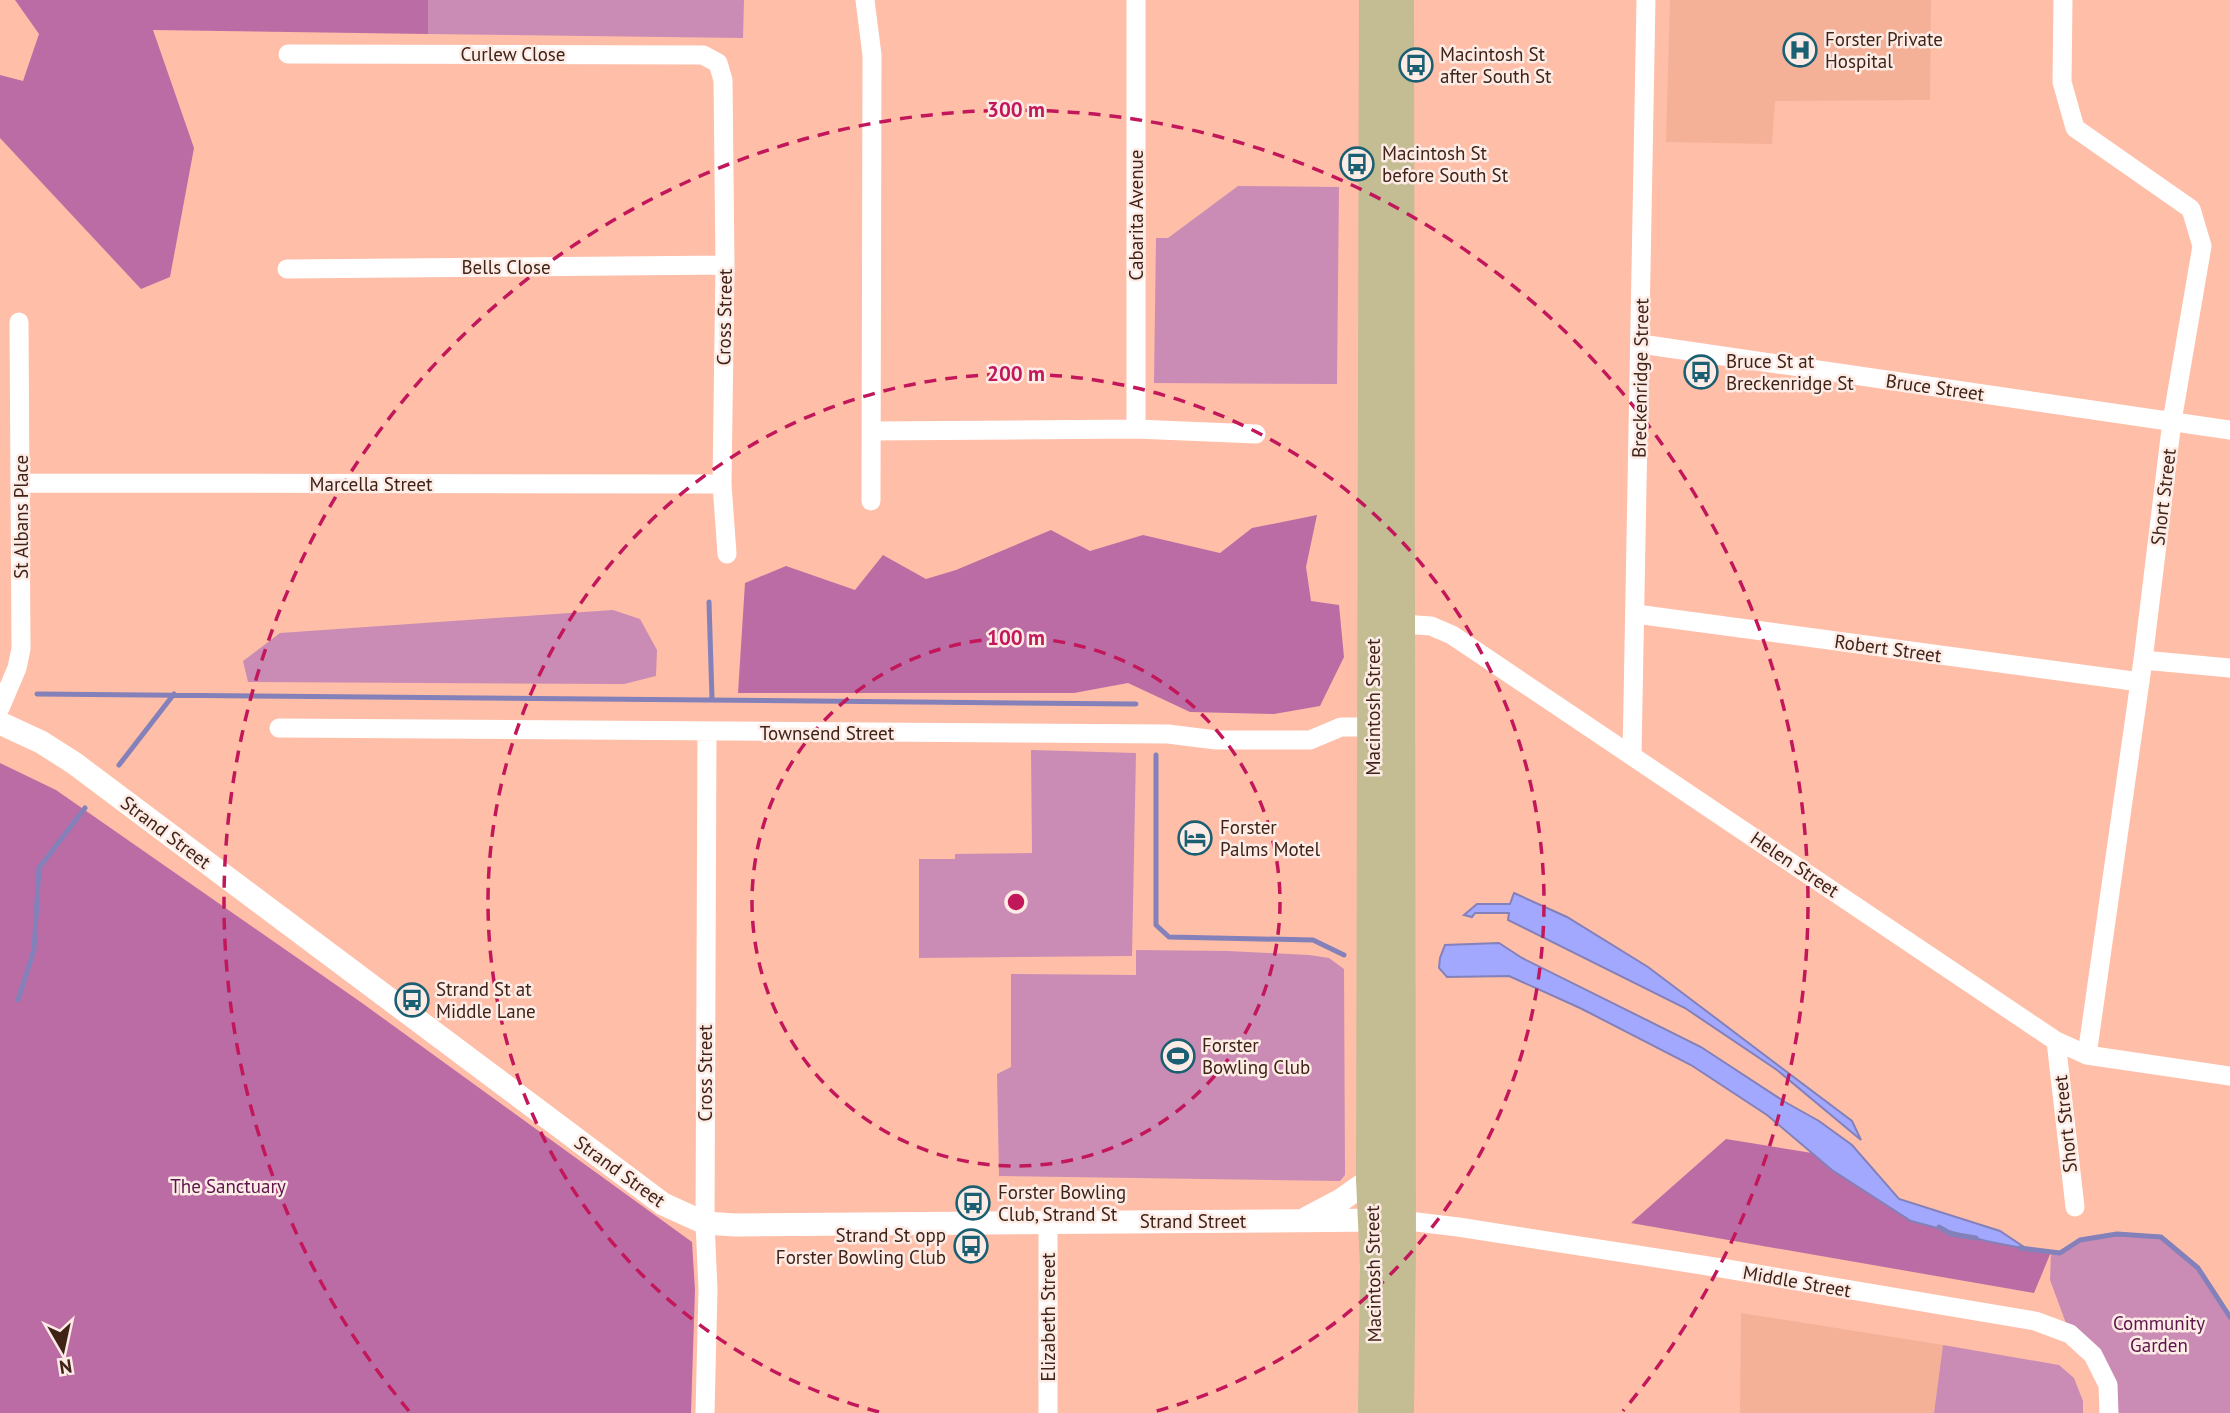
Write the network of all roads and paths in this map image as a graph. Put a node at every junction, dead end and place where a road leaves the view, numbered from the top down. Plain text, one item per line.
1 (865, 0) edge
2 (1136, 0) edge
3 (1374, 0) edge
4 (1399, 0) edge
5 (1646, 0) edge
6 (2063, 0) edge
7 (288, 54) dead end
8 (723, 80) joint
9 (725, 265) junction
10 (287, 269) dead end
11 (19, 322) dead end
12 (1641, 344) junction
13 (2172, 421) junction
14 (1136, 429) junction
15 (2230, 429) edge
16 (871, 431) junction
17 (1256, 434) dead end
18 (21, 483) junction
19 (722, 484) junction
20 (871, 501) dead end
21 (727, 554) dead end
22 (1636, 614) junction
23 (1386, 623) junction
24 (2143, 660) junction
25 (2230, 668) edge
26 (2140, 682) junction
27 (0, 708) edge
28 (0, 723) edge
29 (1373, 727) junction
30 (279, 728) dead end
31 (707, 732) junction
32 (1632, 755) junction
33 (2056, 1041) junction
34 (2087, 1055) junction
35 (2230, 1076) edge
36 (1371, 1179) junction
37 (2075, 1208) dead end
38 (1304, 1219) junction
39 (1048, 1222) junction
40 (705, 1223) junction
41 (1458, 1227) junction
42 (1391, 1229) junction
43 (705, 1413) edge
44 (1048, 1413) edge
45 (1373, 1413) edge
46 (1399, 1413) edge
47 (2109, 1413) edge

1 - 16 street
2 - 14 street, Cabarita Avenue
3 - 23 main road, Macintosh Street
4 - 23 main road, Macintosh Street
5 - 12 street, Breckenridge Street
6 - 13 street, Short Street
7 - 8 street, Curlew Close
8 - 9 street, Cross Street
9 - 10 street, Bells Close
9 - 19 street, Cross Street
11 - 18 street, St Albans Place
12 - 13 street, Bruce Street
12 - 22 street, Breckenridge Street
13 - 15 street, Bruce Street
13 - 24 street, Short Street
14 - 16 street
14 - 17 street
16 - 20 street
18 - 19 street, Marcella Street
18 - 27 street, St Albans Place
19 - 21 street, Cross Street
22 - 26 street, Robert Street
22 - 32 street, Breckenridge Street
23 - 29 main road, Macintosh Street
23 - 32 street, Helen Street
23 - 42 main road, Macintosh Street
24 - 25 street
24 - 26 street, Short Street
26 - 34 street, Short Street
28 - 40 street, Strand Street
29 - 31 street, Townsend Street
29 - 36 main road, Macintosh Street
30 - 31 street, Townsend Street
31 - 40 street, Cross Street
32 - 33 street, Helen Street
33 - 34 street, Helen Street
33 - 37 street, Short Street
34 - 35 street, Helen Street
36 - 38 street
36 - 42 main road, Macintosh Street
38 - 39 street, Strand Street
38 - 42 street, Strand Street
39 - 40 street, Strand Street
39 - 44 street, Elizabeth Street
40 - 43 street, Cross Street
41 - 42 street, Middle Street
41 - 42 street, Middle Street
41 - 47 street, Middle Street
42 - 45 main road, Macintosh Street
42 - 46 main road, Macintosh Street

